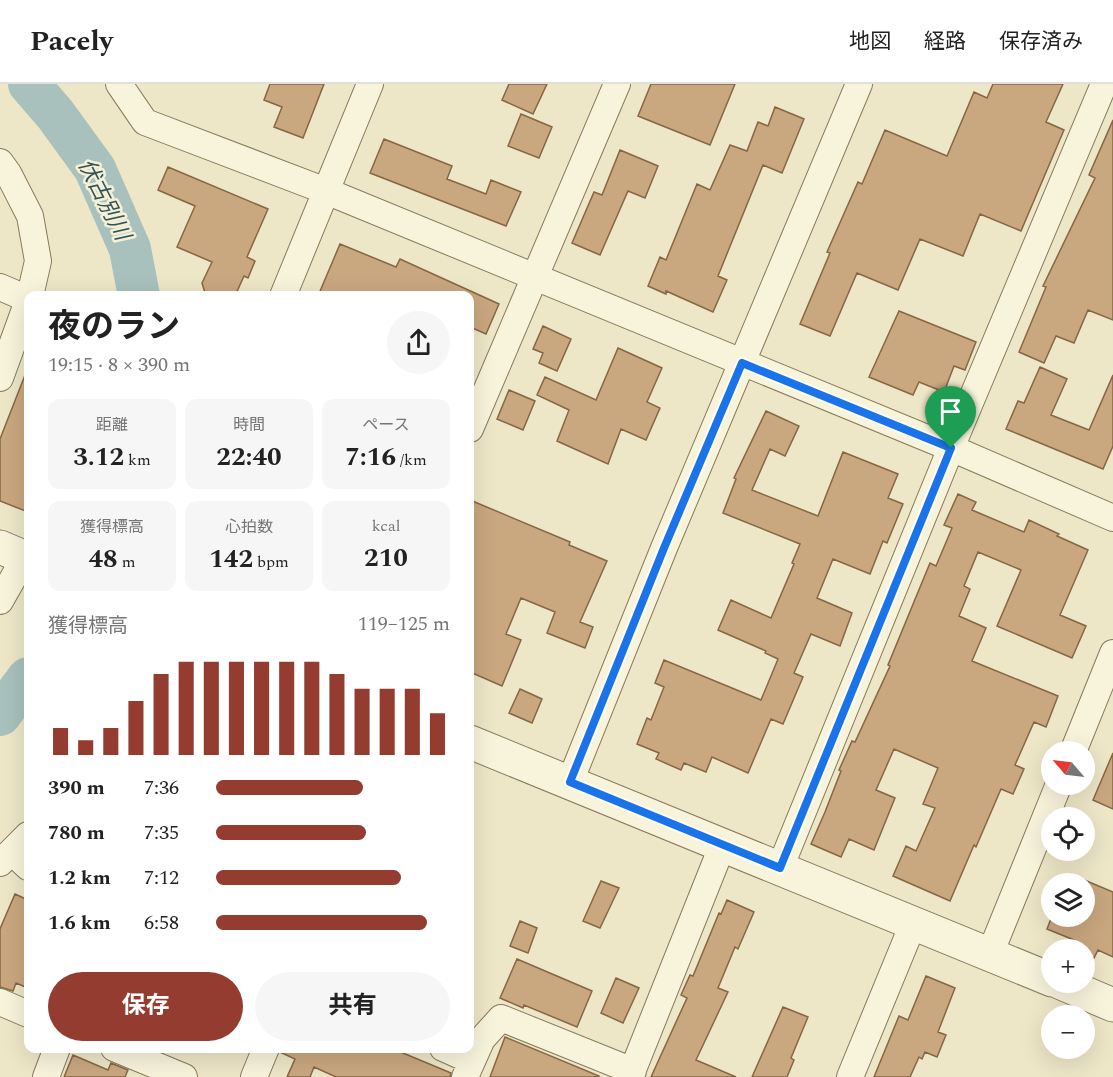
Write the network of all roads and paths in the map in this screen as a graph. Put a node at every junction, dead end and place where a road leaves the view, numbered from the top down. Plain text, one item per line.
1 (370, 84) edge
2 (616, 84) edge
3 (859, 84) edge
4 (1104, 84) edge
5 (122, 85) edge
6 (0, 162) edge
7 (326, 191) junction
8 (535, 278) junction
9 (0, 287) edge
10 (31, 291) edge
11 (285, 291) edge
12 (24, 296) edge
13 (24, 312) edge
14 (742, 363) junction
15 (0, 378) edge
16 (474, 420) edge
17 (951, 448) junction
18 (1113, 518) edge
19 (18, 554) edge
20 (0, 601) edge
21 (1113, 653) edge
22 (1077, 741) edge
23 (474, 744) edge
24 (570, 782) junction
25 (1055, 795) edge
26 (723, 844) junction
27 (780, 868) junction
28 (913, 924) junction
29 (990, 954) junction
30 (1041, 975) edge
31 (1085, 993) edge
32 (0, 1002) edge
33 (1113, 1005) edge
34 (24, 1012) edge
35 (55, 1053) edge
36 (126, 1053) edge
37 (264, 1053) edge
38 (449, 1053) edge
39 (469, 1069) edge
40 (632, 1074) edge
41 (46, 1077) edge
42 (184, 1077) edge
43 (254, 1077) edge
44 (850, 1077) edge

1 - 7 street
2 - 8 street
3 - 14 street
4 - 17 street
5 - 7 street
6 - 10 street
7 - 8 street
7 - 11 street
8 - 14 street
8 - 16 street
9 - 12 street
13 - 15 street
14 - 17 street
14 - 24 street
17 - 18 street
17 - 27 street
19 - 20 street
21 - 22 street
23 - 24 street
24 - 26 street
25 - 29 street
26 - 27 street
26 - 40 street
27 - 28 street
28 - 29 street
28 - 44 street
29 - 30 street
31 - 33 street
32 - 34 street
35 - 41 street
36 - 42 street
37 - 43 street
38 - 39 street
39 - 40 street

